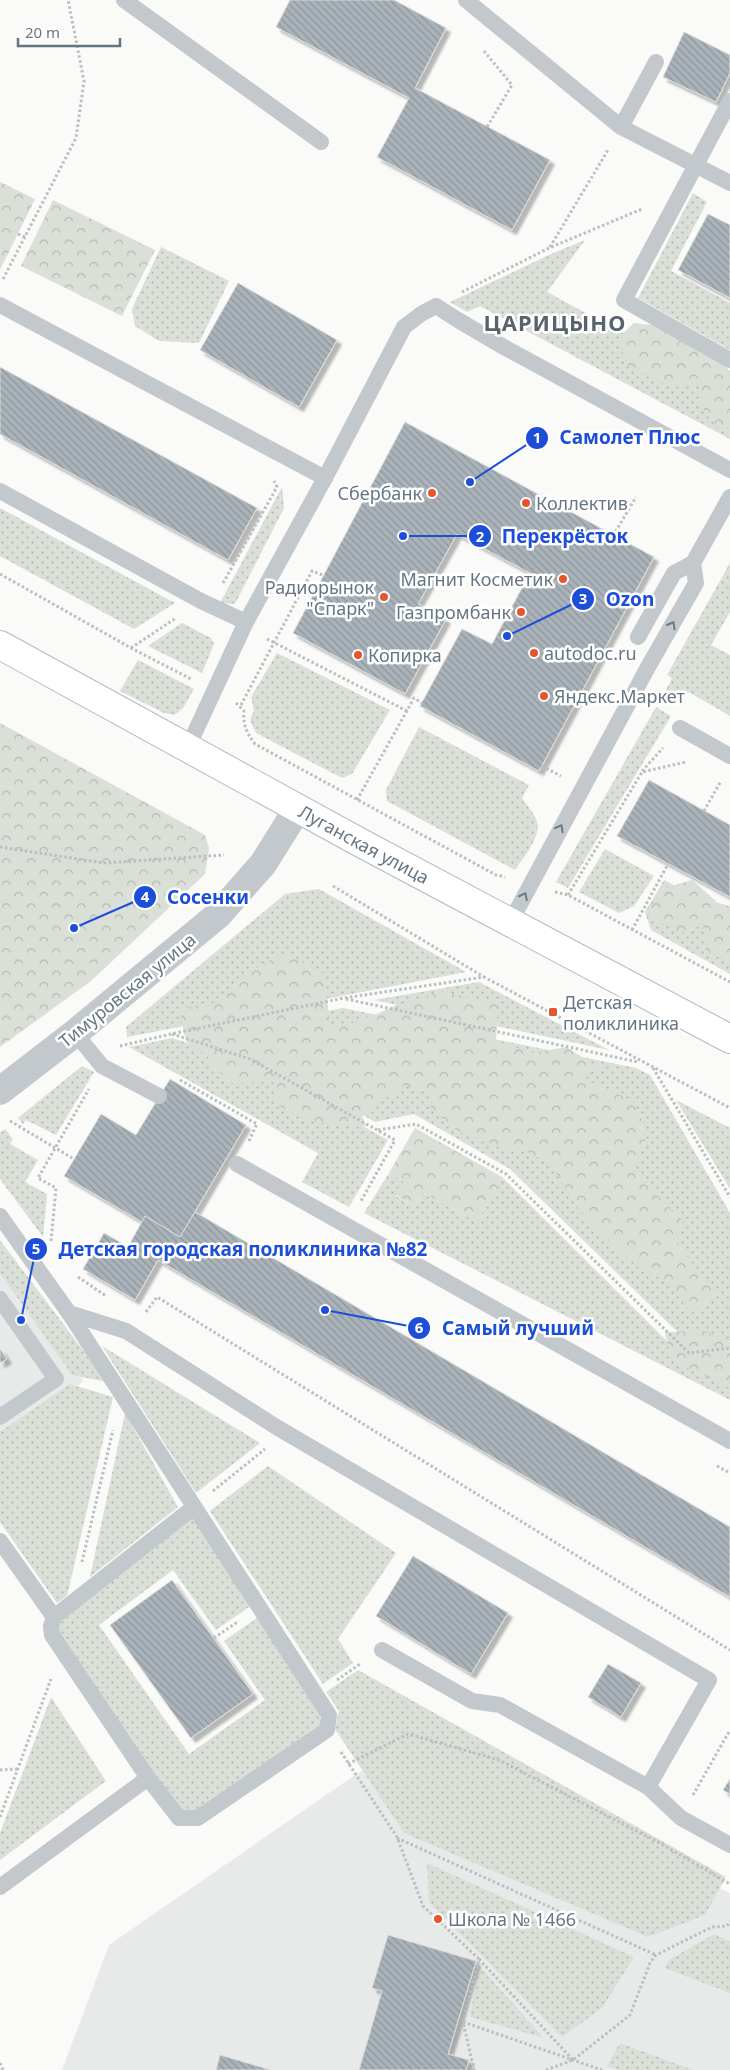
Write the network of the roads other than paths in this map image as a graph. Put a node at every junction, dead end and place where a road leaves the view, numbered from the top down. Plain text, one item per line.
1 (124, 0) edge
2 (466, 0) edge
3 (656, 62) dead end
4 (730, 101) edge
5 (621, 127) junction
6 (321, 142) dead end
7 (695, 165) junction
8 (730, 183) edge
9 (0, 305) edge
10 (730, 360) edge
11 (730, 470) edge
12 (325, 478) junction
13 (0, 491) edge
14 (730, 497) edge
15 (693, 563) junction
16 (245, 625) junction
17 (638, 637) dead end
18 (0, 645) edge
19 (680, 728) dead end
20 (188, 747) junction
21 (730, 756) edge
22 (298, 808) junction
23 (511, 921) junction
24 (76, 1033) junction
25 (730, 1039) edge
26 (0, 1091) edge
27 (159, 1096) dead end
28 (237, 1164) road end
29 (0, 1216) edge
30 (0, 1299) edge
31 (70, 1313) junction
32 (0, 1417) edge
33 (730, 1441) edge
34 (194, 1507) junction
35 (0, 1541) edge
36 (54, 1618) junction
37 (382, 1650) road end
38 (148, 1778) junction
39 (648, 1788) junction
40 (730, 1845) edge
41 (0, 1887) edge

1 - 6 lane
2 - 5 lane
3 - 5 lane
4 - 7 lane
5 - 7 lane
7 - 8 lane
7 - 10 lane
9 - 12 lane
11 - 12 lane
12 - 16 lane
13 - 16 lane
14 - 15 lane
15 - 17 lane
23 -> 15 lane
16 - 20 lane
18 - 20 main road, Луганская улица
19 - 21 lane
20 - 22 main road, Луганская улица
22 - 23 main road, Луганская улица
22 - 24 street, Тимуровская улица
23 - 25 main road, Луганская улица
24 - 26 street, Тимуровская улица
24 - 27 lane
28 - 33 lane
29 - 31 lane
30 - 32 lane
31 - 34 lane
31 - 39 lane
34 - 36 lane
34 - 38 lane
35 - 36 lane
36 - 38 lane
37 - 39 lane
38 - 41 lane
39 - 40 lane

